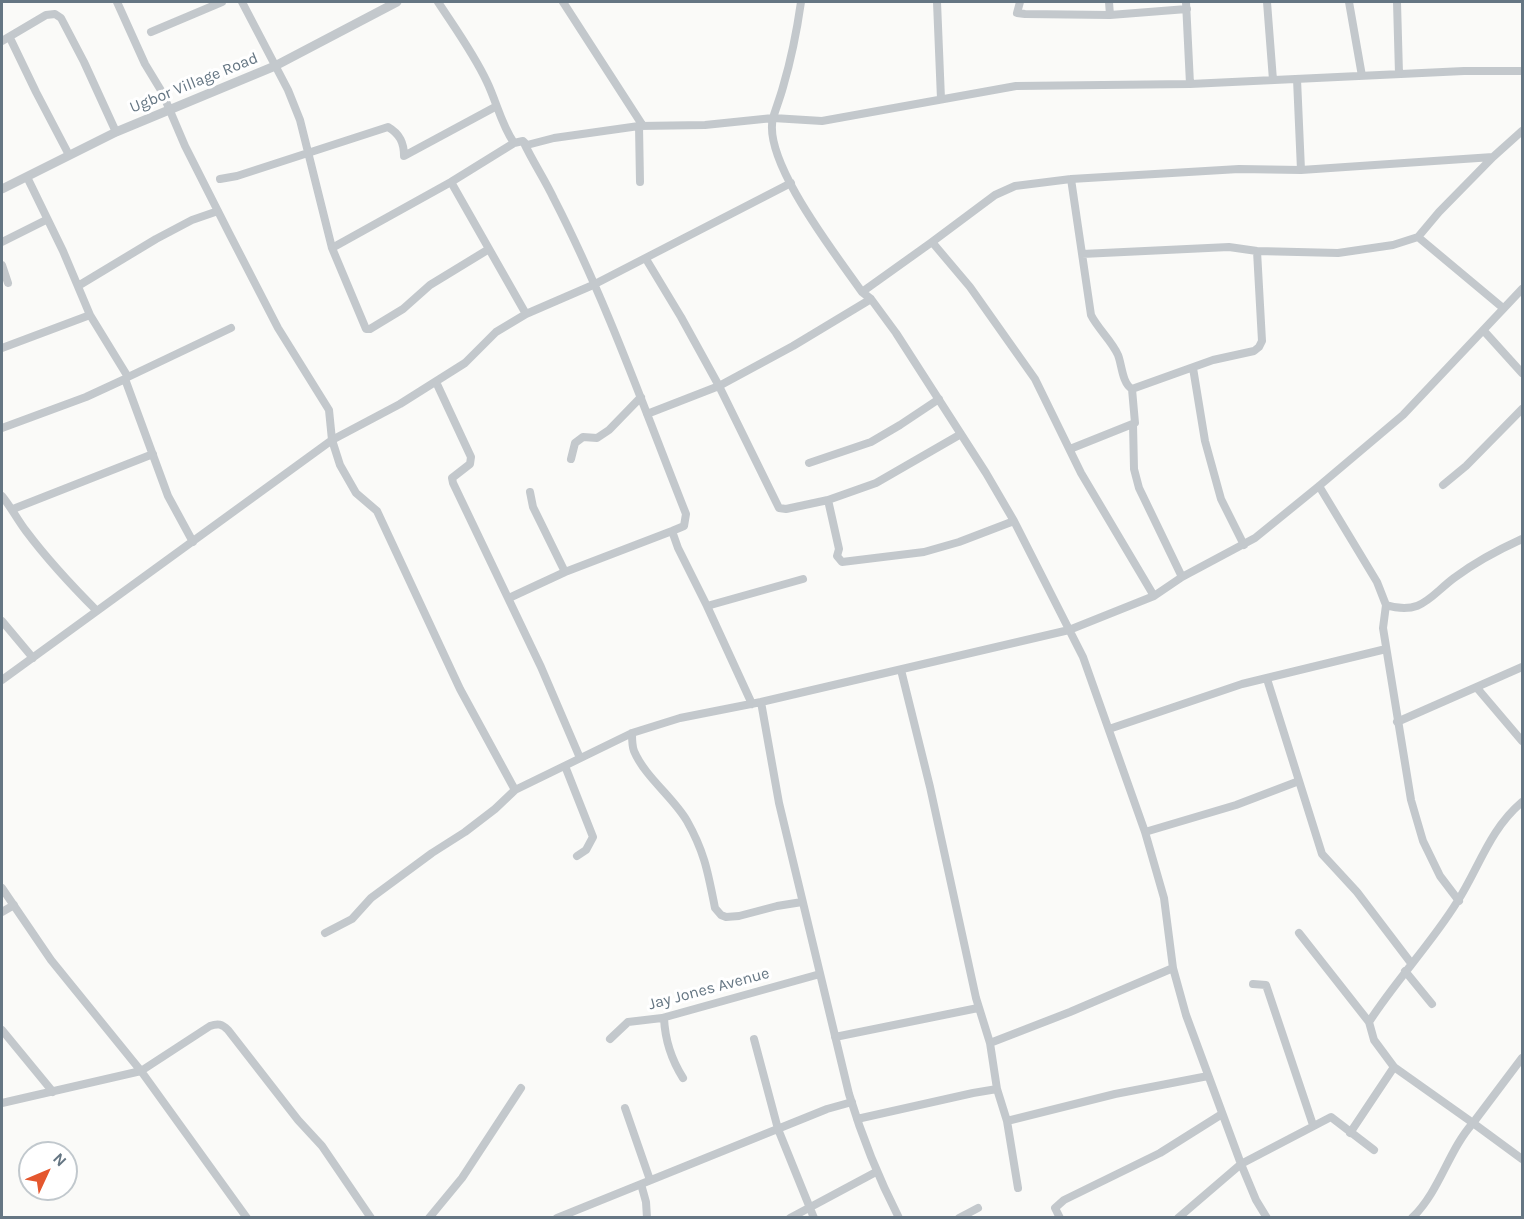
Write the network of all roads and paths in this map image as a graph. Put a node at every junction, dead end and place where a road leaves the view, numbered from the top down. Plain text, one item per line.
1 (117, 2) edge
2 (222, 2) edge
3 (242, 2) edge
4 (396, 2) edge
5 (438, 2) edge
6 (563, 2) edge
7 (801, 2) edge
8 (937, 2) edge
9 (1020, 2) edge
10 (1109, 2) edge
11 (1267, 2) edge
12 (1349, 2) edge
13 (1397, 2) edge
14 (1187, 5) edge
15 (1110, 15) junction
16 (151, 32) dead end
17 (10, 38) junction
18 (2, 41) edge
19 (275, 66) junction
20 (1522, 71) edge
21 (1399, 74) junction
22 (1362, 76) junction
23 (1297, 79) junction
24 (1273, 80) junction
25 (1190, 84) junction
26 (941, 99) junction
27 (495, 106) junction
28 (168, 110) junction
29 (773, 118) junction
30 (641, 126) junction
31 (1522, 131) edge
32 (116, 132) junction
33 (523, 141) junction
34 (514, 142) junction
35 (308, 153) junction
36 (69, 155) junction
37 (1493, 157) junction
38 (1301, 170) junction
39 (27, 177) junction
40 (220, 179) dead end
41 (1071, 179) junction
42 (451, 182) junction
43 (640, 182) dead end
44 (791, 183) junction
45 (2, 189) edge
46 (218, 211) junction
47 (46, 219) junction
48 (1418, 237) junction
49 (2, 242) edge
50 (933, 242) junction
51 (332, 248) junction
52 (489, 249) junction
53 (1257, 251) junction
54 (1082, 254) junction
55 (646, 259) junction
56 (2, 265) edge
57 (8, 283) dead end
58 (593, 285) junction
59 (78, 286) junction
60 (1522, 289) edge
61 (862, 292) junction
62 (871, 299) junction
63 (1503, 308) junction
64 (526, 314) junction
65 (90, 315) junction
66 (231, 328) dead end
67 (1484, 331) junction
68 (2, 348) edge
69 (1193, 368) junction
70 (1522, 373) edge
71 (126, 378) junction
72 (436, 382) junction
73 (719, 386) junction
74 (1132, 389) junction
75 (641, 397) junction
76 (939, 399) junction
77 (1522, 409) edge
78 (647, 414) junction
79 (1133, 424) junction
80 (2, 428) edge
81 (962, 434) junction
82 (332, 440) junction
83 (1070, 449) junction
84 (153, 454) junction
85 (571, 459) dead end
86 (809, 463) dead end
87 (1443, 485) dead end
88 (1319, 486) junction
89 (530, 492) dead end
90 (2, 496) edge
91 (828, 500) junction
92 (13, 509) junction
93 (1014, 521) junction
94 (672, 531) junction
95 (1522, 539) edge
96 (192, 542) junction
97 (1244, 545) junction
98 (565, 572) junction
99 (1182, 577) junction
100 (803, 579) dead end
101 (1154, 596) junction
102 (509, 598) junction
103 (1386, 605) junction
104 (707, 606) junction
105 (97, 611) junction
106 (2, 621) edge
107 (1070, 630) junction
108 (1386, 649) junction
109 (33, 658) junction
110 (1522, 667) edge
111 (901, 670) junction
112 (2, 680) edge
113 (1267, 680) junction
114 (1478, 688) junction
115 (761, 702) junction
116 (752, 704) junction
117 (1397, 722) junction
118 (1109, 729) junction
119 (632, 733) junction
120 (1522, 741) edge
121 (580, 758) junction
122 (565, 766) junction
123 (1299, 782) junction
124 (515, 790) junction
125 (1521, 805) edge
126 (1145, 832) junction
127 (577, 856) dead end
128 (2, 888) edge
129 (1458, 901) junction
130 (802, 902) junction
131 (14, 905) junction
132 (2, 912) edge
133 (325, 933) dead end
134 (1299, 933) dead end
135 (1411, 963) junction
136 (1173, 968) junction
137 (1405, 972) junction
138 (820, 974) junction
139 (1253, 984) dead end
140 (1432, 1004) dead end
141 (978, 1008) junction
142 (664, 1018) junction
143 (1369, 1022) junction
144 (2, 1030) edge
145 (835, 1037) junction
146 (610, 1039) dead end
147 (754, 1039) dead end
148 (990, 1043) junction
149 (1522, 1058) edge
150 (1394, 1067) junction
151 (141, 1071) junction
152 (1208, 1076) junction
153 (683, 1078) dead end
154 (521, 1088) dead end
155 (997, 1089) junction
156 (53, 1092) junction
157 (852, 1102) junction
158 (2, 1103) edge
159 (625, 1108) dead end
160 (1222, 1114) junction
161 (857, 1119) junction
162 (1006, 1121) junction
163 (1473, 1123) junction
164 (1313, 1125) junction
165 (778, 1129) junction
166 (1350, 1133) junction
167 (1374, 1150) dead end
168 (1522, 1159) edge
169 (1241, 1164) junction
170 (876, 1172) junction
171 (650, 1180) junction
172 (641, 1184) junction
173 (1018, 1188) dead end
174 (810, 1208) junction
175 (978, 1208) dead end
176 (561, 1217) edge
177 (247, 1218) edge
178 (371, 1218) edge
179 (429, 1218) edge
180 (647, 1218) edge
181 (790, 1218) edge
182 (814, 1218) edge
183 (898, 1218) edge
184 (959, 1218) edge
185 (1060, 1218) edge
186 (1178, 1218) edge
187 (1267, 1218) edge
188 (1412, 1218) edge

1 - 28 street
2 - 16 street
3 - 19 street
4 - 19 street, Ugbor Village Road
5 - 27 street
6 - 30 street
7 - 29 street
8 - 26 street
9 - 15 street
10 - 15 street
11 - 24 street
12 - 22 street
13 - 21 street
14 - 15 street
14 - 25 street
17 - 18 street
17 - 32 street
17 - 36 street
19 - 28 street, Ugbor Village Road
19 - 35 street
20 - 21 street
21 - 22 street
22 - 23 street
23 - 24 street
23 - 38 street
24 - 25 street
25 - 26 street
26 - 29 street
27 - 34 street
27 - 35 street
28 - 32 street, Ugbor Village Road
28 - 46 street
29 - 30 street
29 - 44 street
30 - 33 street
30 - 43 street
31 - 37 street
32 - 36 street, Ugbor Village Road
33 - 34 street
33 - 58 street
34 - 42 street
35 - 40 street
35 - 51 street
36 - 39 street, Ugbor Village Road
37 - 38 street
37 - 48 street
38 - 41 street
39 - 45 street, Ugbor Village Road
39 - 47 street
41 - 50 street
41 - 54 street
42 - 51 street
42 - 52 street
44 - 55 street
44 - 61 street
46 - 59 street
46 - 82 street
47 - 49 street
47 - 59 street
48 - 53 street
48 - 63 street
50 - 61 street
50 - 83 street
51 - 52 street
52 - 64 street
53 - 54 street
53 - 69 street
54 - 74 street
55 - 58 street
55 - 73 street
56 - 57 street
58 - 64 street
58 - 75 street
59 - 65 street
60 - 63 street
61 - 62 street
62 - 73 street
62 - 76 street
63 - 67 street
64 - 72 street
65 - 68 street
65 - 71 street
66 - 71 street
67 - 70 street
67 - 88 street
69 - 74 street
69 - 97 street
71 - 80 street
71 - 84 street
72 - 82 street
72 - 102 street
73 - 78 street
73 - 91 street
74 - 79 street
75 - 78 street
75 - 85 street
76 - 81 street
76 - 86 street
77 - 87 street
78 - 94 street
79 - 83 street
79 - 99 street
81 - 91 street
81 - 93 street
82 - 96 street
82 - 124 street
83 - 101 street
84 - 92 street
84 - 96 street
88 - 97 street
88 - 103 street
89 - 98 street
90 - 92 street
91 - 93 street
92 - 105 street
93 - 107 street
94 - 98 street
94 - 104 street
95 - 103 street
96 - 105 street
97 - 99 street
98 - 102 street
99 - 101 street
100 - 104 street
101 - 107 street
102 - 121 street
103 - 108 street
104 - 116 street
105 - 109 street
106 - 109 street
107 - 111 street
107 - 118 street
108 - 113 street
108 - 117 street
109 - 112 street
110 - 114 street
111 - 115 street
111 - 141 street
113 - 118 street
113 - 123 street
114 - 117 street
114 - 120 street
115 - 116 street
115 - 130 street
116 - 119 street
117 - 129 street
118 - 126 street
119 - 121 street
119 - 130 street
121 - 122 street
122 - 124 street
122 - 127 street
123 - 126 street
123 - 135 street
124 - 133 street
125 - 129 street
126 - 136 street
128 - 131 street
129 - 135 street
130 - 138 street
131 - 132 street
131 - 151 street
134 - 143 street
135 - 137 street
136 - 148 street
136 - 152 street
137 - 140 street
137 - 143 street
138 - 142 street, Jay Jones Avenue
138 - 145 street
139 - 164 street
141 - 145 street
141 - 148 street
142 - 146 street, Jay Jones Avenue
142 - 153 street
143 - 150 street
144 - 156 street
145 - 157 street
147 - 165 street
148 - 155 street
149 - 163 street
150 - 163 street
150 - 166 street
151 - 156 street
151 - 177 street
151 - 178 street
152 - 160 street
152 - 162 street
154 - 179 street
155 - 161 street
155 - 162 street
156 - 158 street
157 - 161 street
157 - 165 street
159 - 171 street
160 - 169 street
160 - 185 street
161 - 170 street
162 - 173 street
163 - 168 street
163 - 188 street
164 - 166 street
164 - 169 street
165 - 171 street
165 - 174 street
166 - 167 street
169 - 186 street
169 - 187 street
170 - 174 street
170 - 183 street
171 - 172 street
172 - 176 street
172 - 180 street
174 - 181 street
174 - 182 street
175 - 184 street

